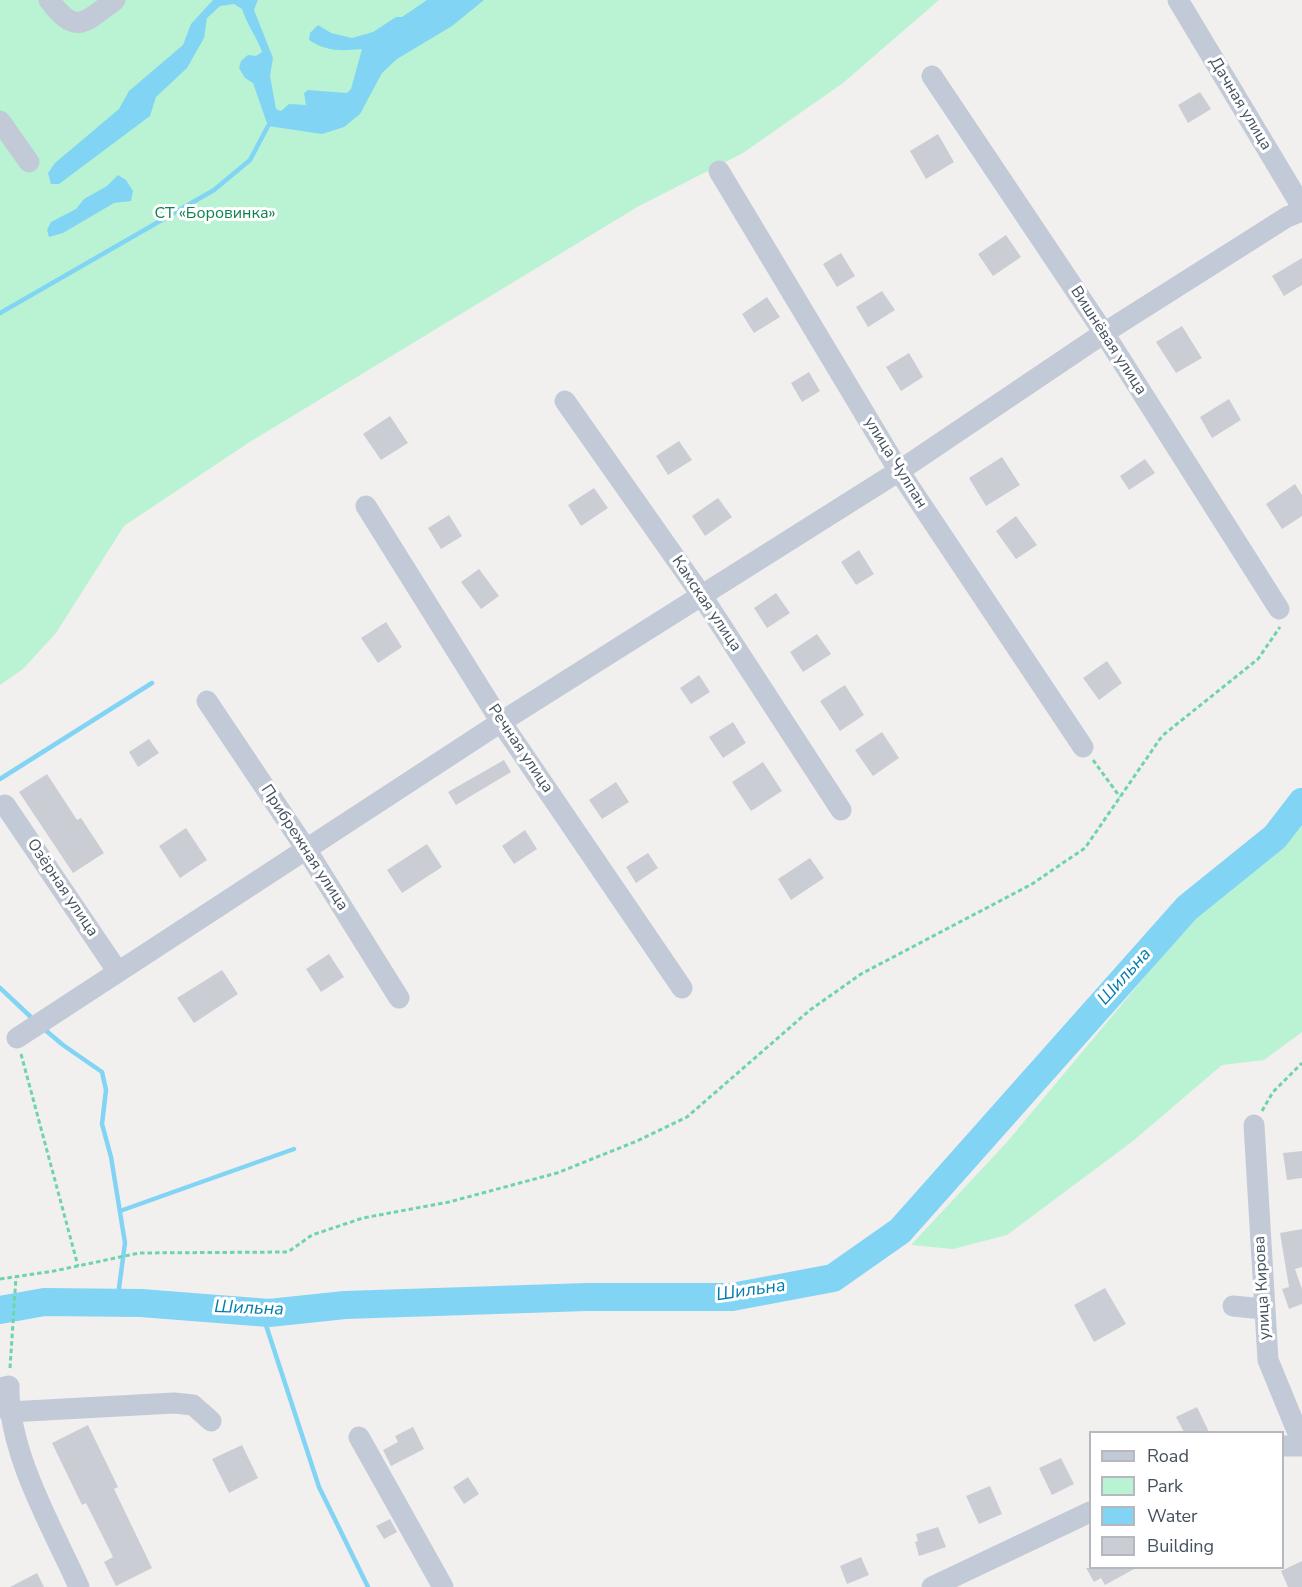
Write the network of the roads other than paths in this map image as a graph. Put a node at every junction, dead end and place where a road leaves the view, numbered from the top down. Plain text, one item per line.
1 (49, 0) edge
2 (115, 0) edge
3 (1178, 0) edge
4 (932, 76) dead end
5 (0, 121) edge
6 (29, 162) dead end
7 (719, 171) dead end
8 (1302, 209) edge
9 (1104, 333) junction
10 (566, 401) dead end
11 (899, 471) junction
12 (366, 506) dead end
13 (702, 596) junction
14 (1279, 609) road end
15 (207, 701) dead end
16 (501, 722) junction
17 (1083, 747) road end
18 (5, 805) dead end
19 (841, 810) dead end
20 (306, 849) junction
21 (118, 972) junction
22 (682, 988) dead end
23 (399, 998) dead end
24 (17, 1038) road end
25 (1254, 1125) road end
26 (1233, 1306) dead end
27 (1263, 1309) junction
28 (5, 1387) edge
29 (9, 1412) junction
30 (211, 1421) dead end
31 (359, 1437) dead end
32 (1302, 1445) edge
33 (1284, 1446) edge
34 (1089, 1513) edge
35 (956, 1583) edge
36 (79, 1587) edge
37 (443, 1587) edge
38 (932, 1587) edge

1 - 2 street
3 - 8 street, Дачная улица
4 - 9 street, Вишнёвая улица
5 - 6 street
7 - 11 street, улица Чулпан
8 - 9 street
9 - 11 street
9 - 14 street, Вишнёвая улица
10 - 13 street, Камская улица
11 - 13 street
11 - 17 street, улица Чулпан
12 - 16 street, Речная улица
13 - 16 street
13 - 19 street, Камская улица
15 - 20 street, Прибрежная улица
16 - 20 street
16 - 22 street, Речная улица
18 - 21 street, Озёрная улица
20 - 21 street
20 - 23 street, Прибрежная улица
21 - 24 street
25 - 27 street, улица Кирова
26 - 27 street
27 - 32 street, улица Кирова
28 - 29 street
29 - 30 street
29 - 36 street
31 - 37 street
32 - 33 street, улица Кирова
34 - 35 street
35 - 38 street

